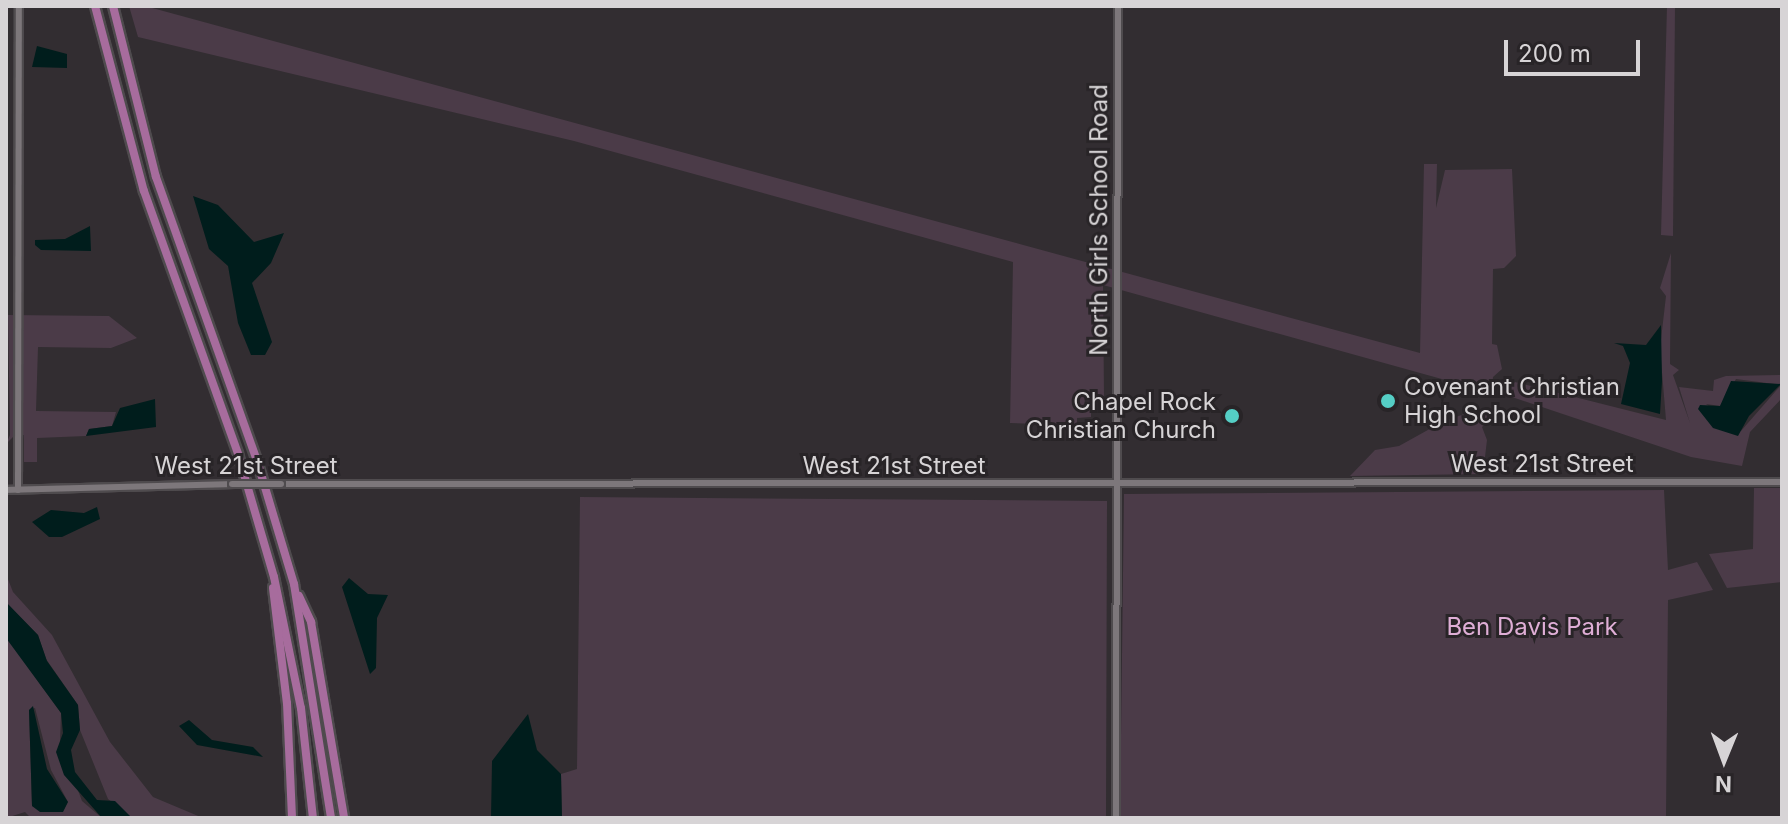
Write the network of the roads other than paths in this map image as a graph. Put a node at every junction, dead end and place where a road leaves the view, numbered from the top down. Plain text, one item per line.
1 (19, 6) edge
2 (95, 6) edge
3 (113, 6) edge
4 (1118, 6) edge
5 (1782, 482) edge
6 (1116, 483) junction
7 (6, 490) edge
8 (18, 490) junction
9 (274, 577) junction
10 (294, 584) junction
11 (292, 818) edge
12 (313, 818) edge
13 (331, 818) edge
14 (344, 818) edge
15 (1116, 818) edge

1 - 8 street
2 - 9 highway
3 - 10 highway
4 - 6 street, North Girls School Road
5 - 6 street, West 21st Street
6 - 8 street, West 21st Street, bridge
6 - 15 street, North Girls School Road
7 - 8 street, West 21st Street
9 - 11 highway
9 - 12 highway
10 - 13 highway
10 - 14 highway

